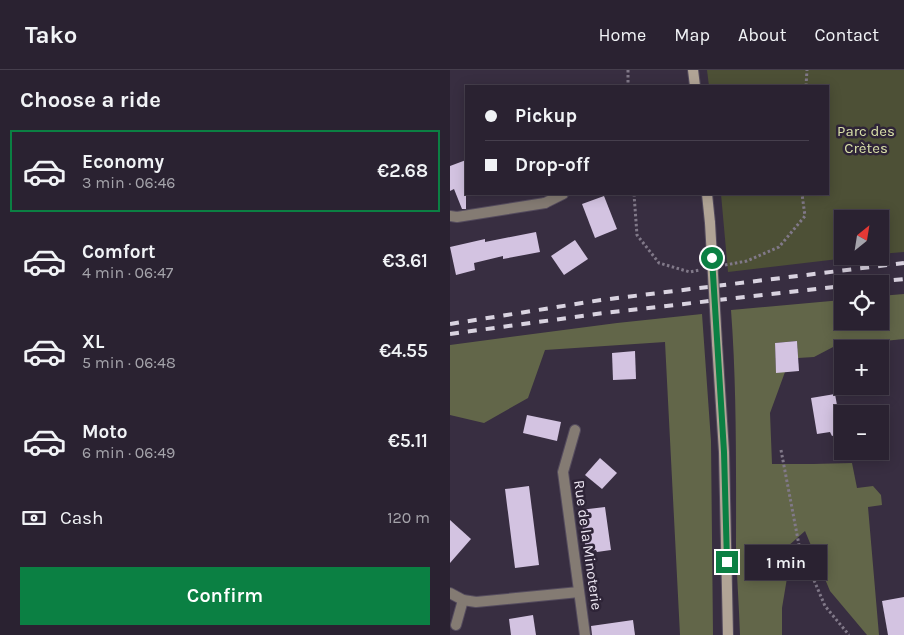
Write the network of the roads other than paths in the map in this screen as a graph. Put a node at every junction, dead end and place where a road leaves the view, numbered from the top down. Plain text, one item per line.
1 (693, 70) edge
2 (695, 85) edge
3 (561, 195) edge
4 (707, 195) edge
5 (450, 216) edge
6 (575, 430) dead end
7 (579, 592) junction
8 (450, 593) edge
9 (462, 600) junction
10 (456, 625) dead end
11 (585, 635) edge
12 (728, 635) edge

1 - 2 main road
3 - 5 street
4 - 12 main road, bridge
6 - 7 street, Rue de la Minoterie
7 - 9 street
7 - 11 street, Rue de la Minoterie
8 - 9 street
9 - 10 street

